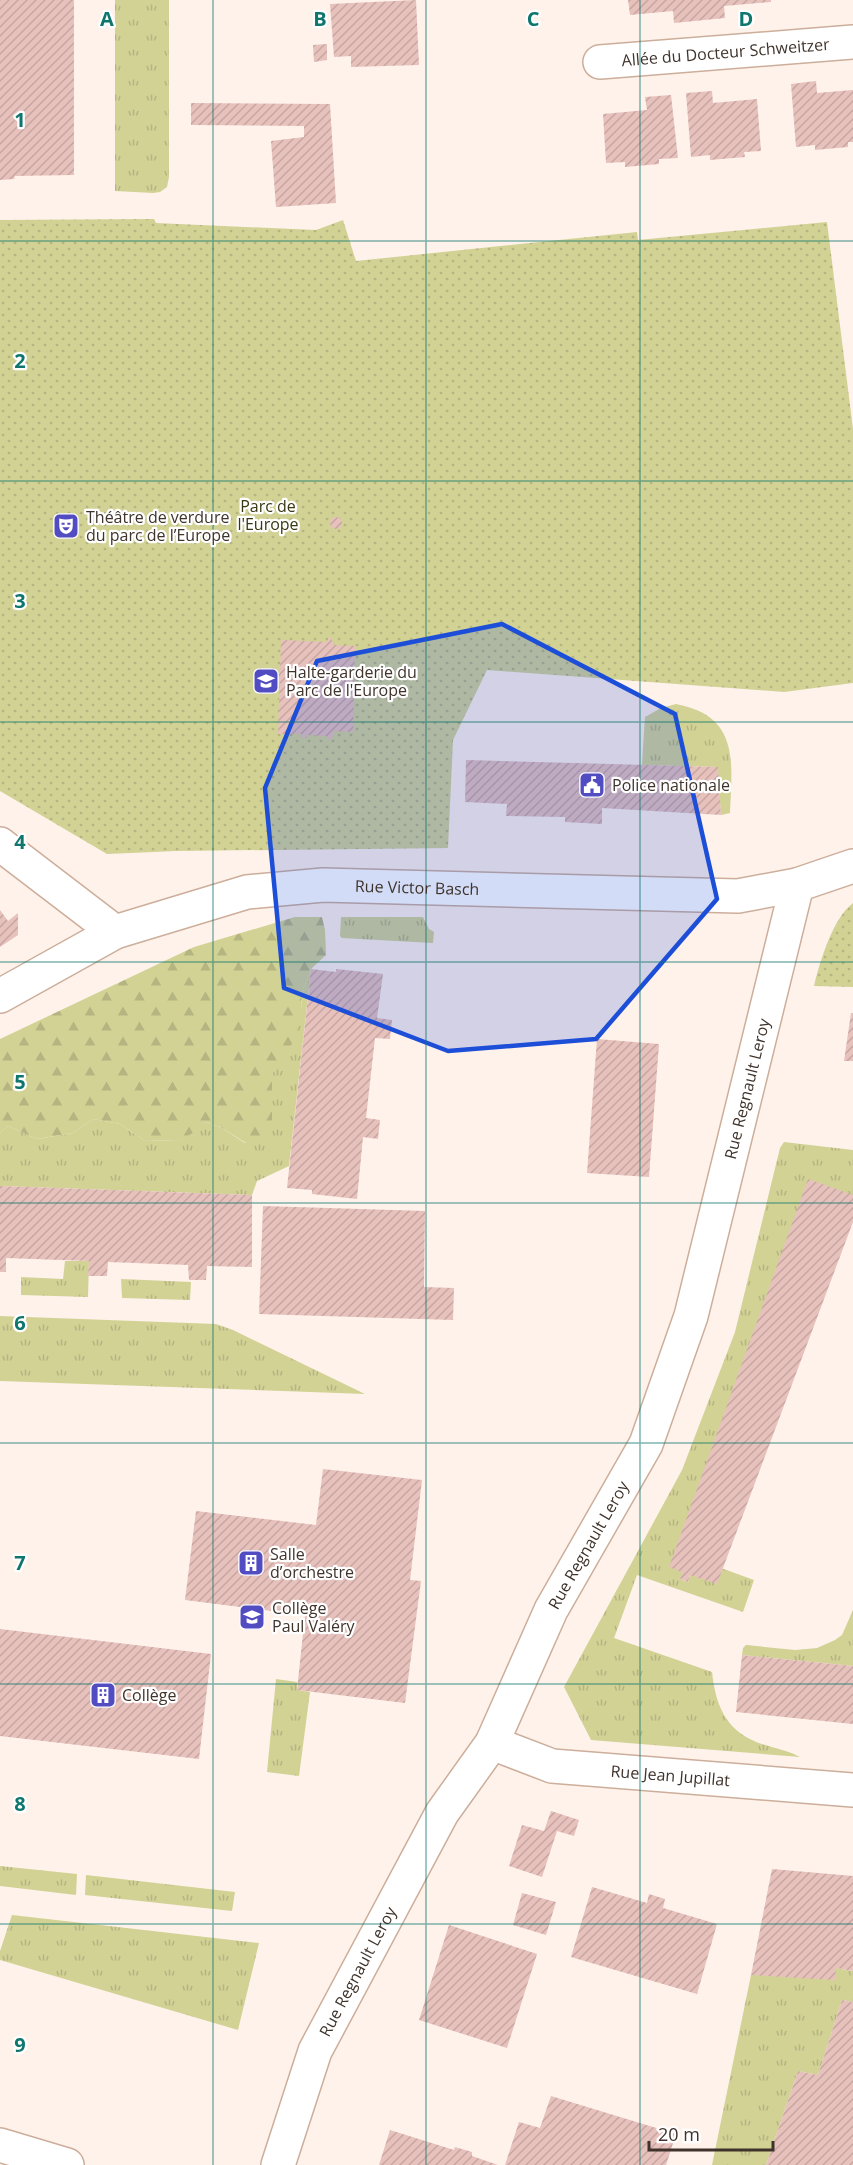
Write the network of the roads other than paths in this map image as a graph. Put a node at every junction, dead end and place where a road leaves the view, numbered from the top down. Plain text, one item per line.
1 (853, 42) edge
2 (600, 62) dead end
3 (0, 844) edge
4 (853, 866) edge
5 (797, 885) junction
6 (115, 932) junction
7 (0, 996) edge
8 (492, 1743) junction
9 (853, 1790) edge
10 (0, 2145) edge
11 (67, 2165) edge
12 (278, 2165) edge

1 - 2 street, Allée du Docteur Schweitzer
3 - 6 street
4 - 5 street, Rue Victor Basch
5 - 6 street, Rue Victor Basch
5 - 8 street, Rue Regnault Leroy
6 - 7 street, Rue Victor Basch
8 - 9 street, Rue Jean Jupillat
8 - 12 street, Rue Regnault Leroy
10 - 11 street

